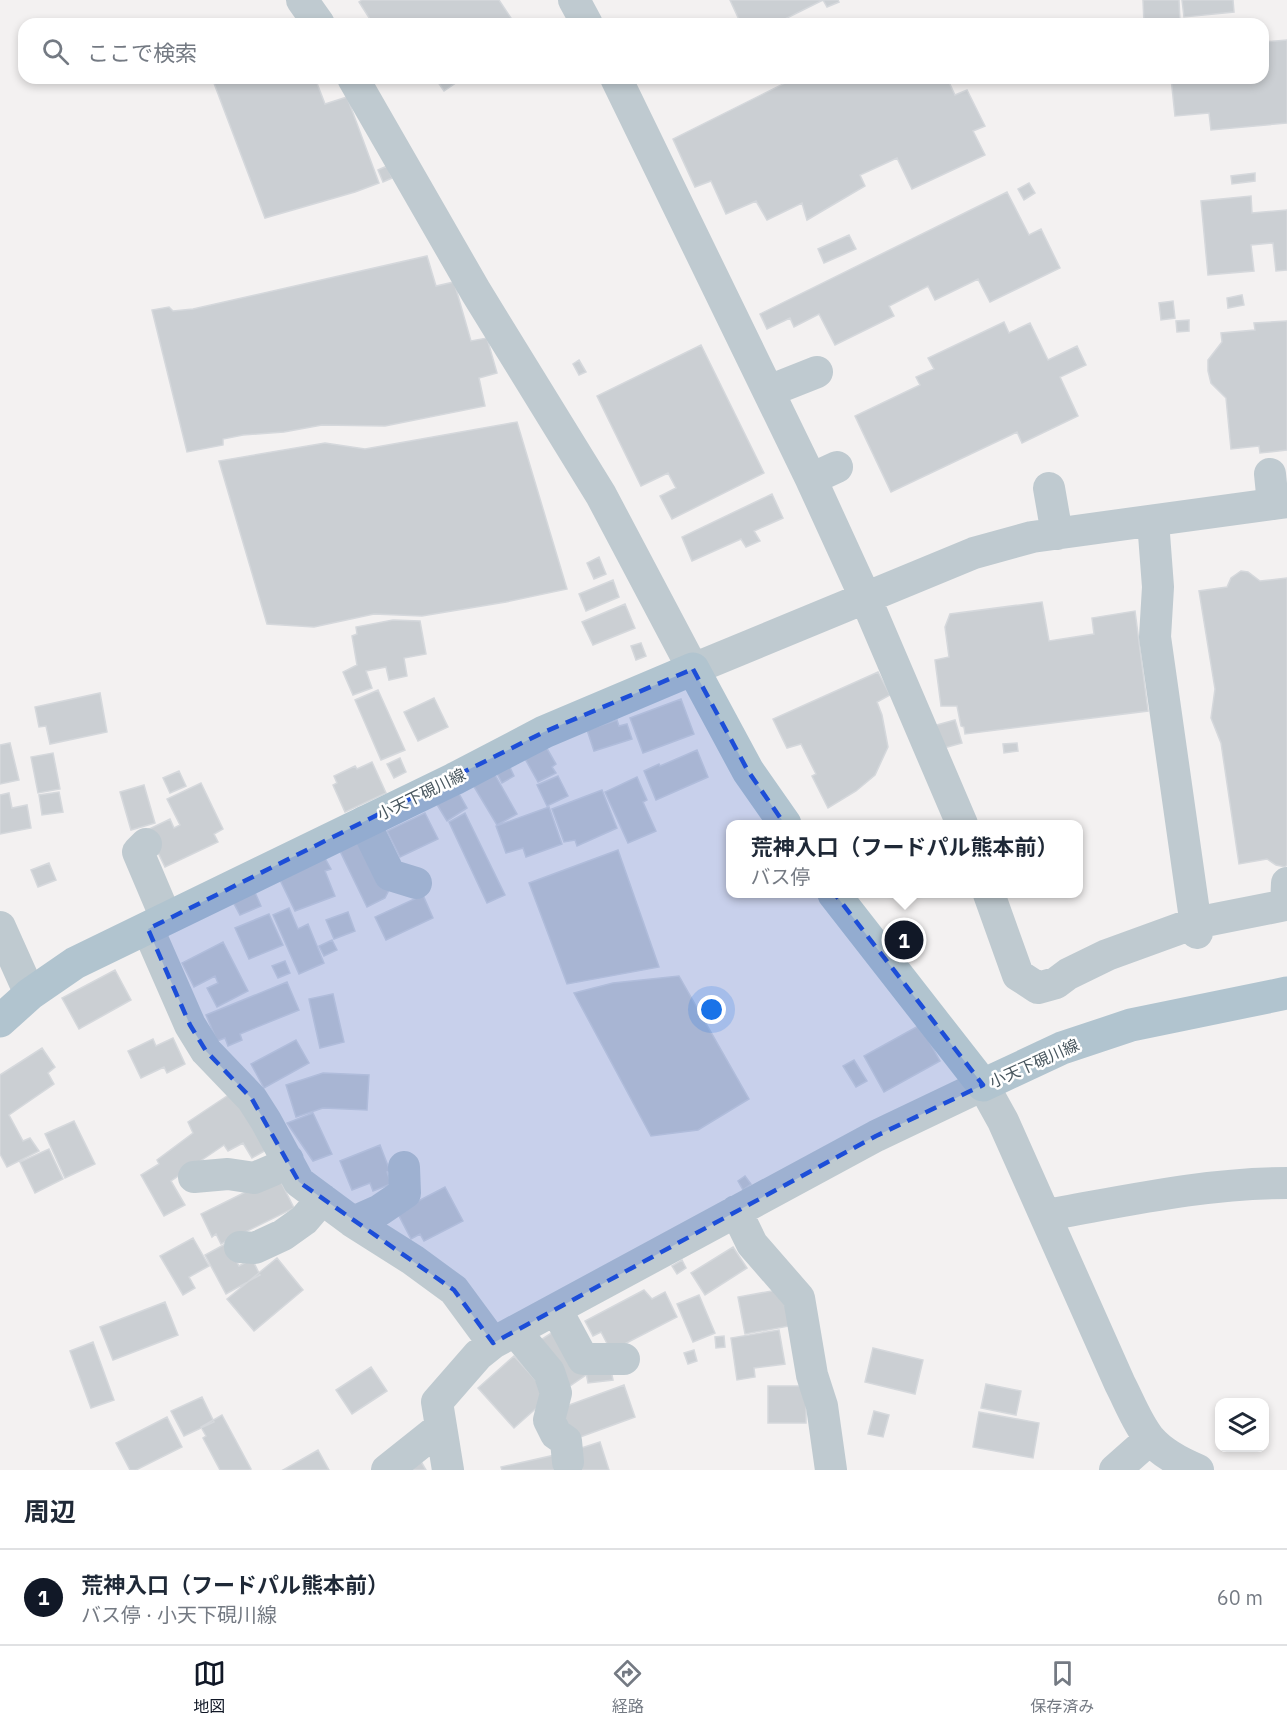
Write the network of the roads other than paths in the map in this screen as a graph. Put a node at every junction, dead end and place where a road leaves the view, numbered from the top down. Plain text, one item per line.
1 (302, 0) edge
2 (574, 0) edge
3 (314, 18) edge
4 (584, 18) edge
5 (356, 84) edge
6 (619, 84) edge
7 (817, 372) dead end
8 (769, 391) junction
9 (1049, 488) dead end
10 (1277, 493) edge
11 (1153, 521) junction
12 (1057, 534) junction
13 (865, 597) junction
14 (693, 669) junction
15 (782, 820) edge
16 (960, 820) edge
17 (364, 822) junction
18 (146, 844) dead end
19 (1287, 883) edge
20 (416, 884) dead end
21 (837, 898) edge
22 (990, 898) edge
23 (157, 924) junction
24 (0, 927) edge
25 (1196, 928) junction
26 (1287, 993) edge
27 (30, 994) junction
28 (0, 1021) edge
29 (983, 1085) junction
30 (288, 1160) junction
31 (404, 1167) dead end
32 (194, 1178) dead end
33 (1287, 1184) edge
34 (322, 1199) junction
35 (736, 1211) junction
36 (1046, 1215) junction
37 (353, 1222) junction
38 (240, 1247) dead end
39 (556, 1309) junction
40 (504, 1337) junction
41 (624, 1359) dead end
42 (441, 1426) junction
43 (1150, 1439) junction
44 (568, 1462) dead end
45 (387, 1470) edge
46 (448, 1470) edge
47 (831, 1470) edge
48 (1115, 1470) edge
49 (1198, 1470) edge

1 - 3 street
2 - 4 street
5 - 14 street
6 - 8 street
7 - 8 street
8 - 13 street
9 - 12 street
10 - 11 street
11 - 12 street
11 - 25 street
12 - 13 street
13 - 14 street
13 - 16 street
14 - 15 main road
14 - 17 main road, 小天下硯川線
17 - 20 street
17 - 23 main road, 小天下硯川線
18 - 23 street
19 - 25 street
21 - 29 main road, 小天下硯川線
22 - 25 street
23 - 27 main road, 小天下硯川線
23 - 30 street
24 - 27 street
26 - 29 main road, 小天下硯川線
27 - 28 main road, 小天下硯川線
29 - 35 street
29 - 36 street
30 - 32 street
30 - 34 street
31 - 37 street
33 - 36 street
34 - 37 street
34 - 38 street
35 - 39 street
35 - 47 street
36 - 43 street
37 - 40 street
39 - 40 street
39 - 41 street
40 - 42 street
40 - 44 street
42 - 45 street
42 - 46 street
43 - 48 street
43 - 49 street

